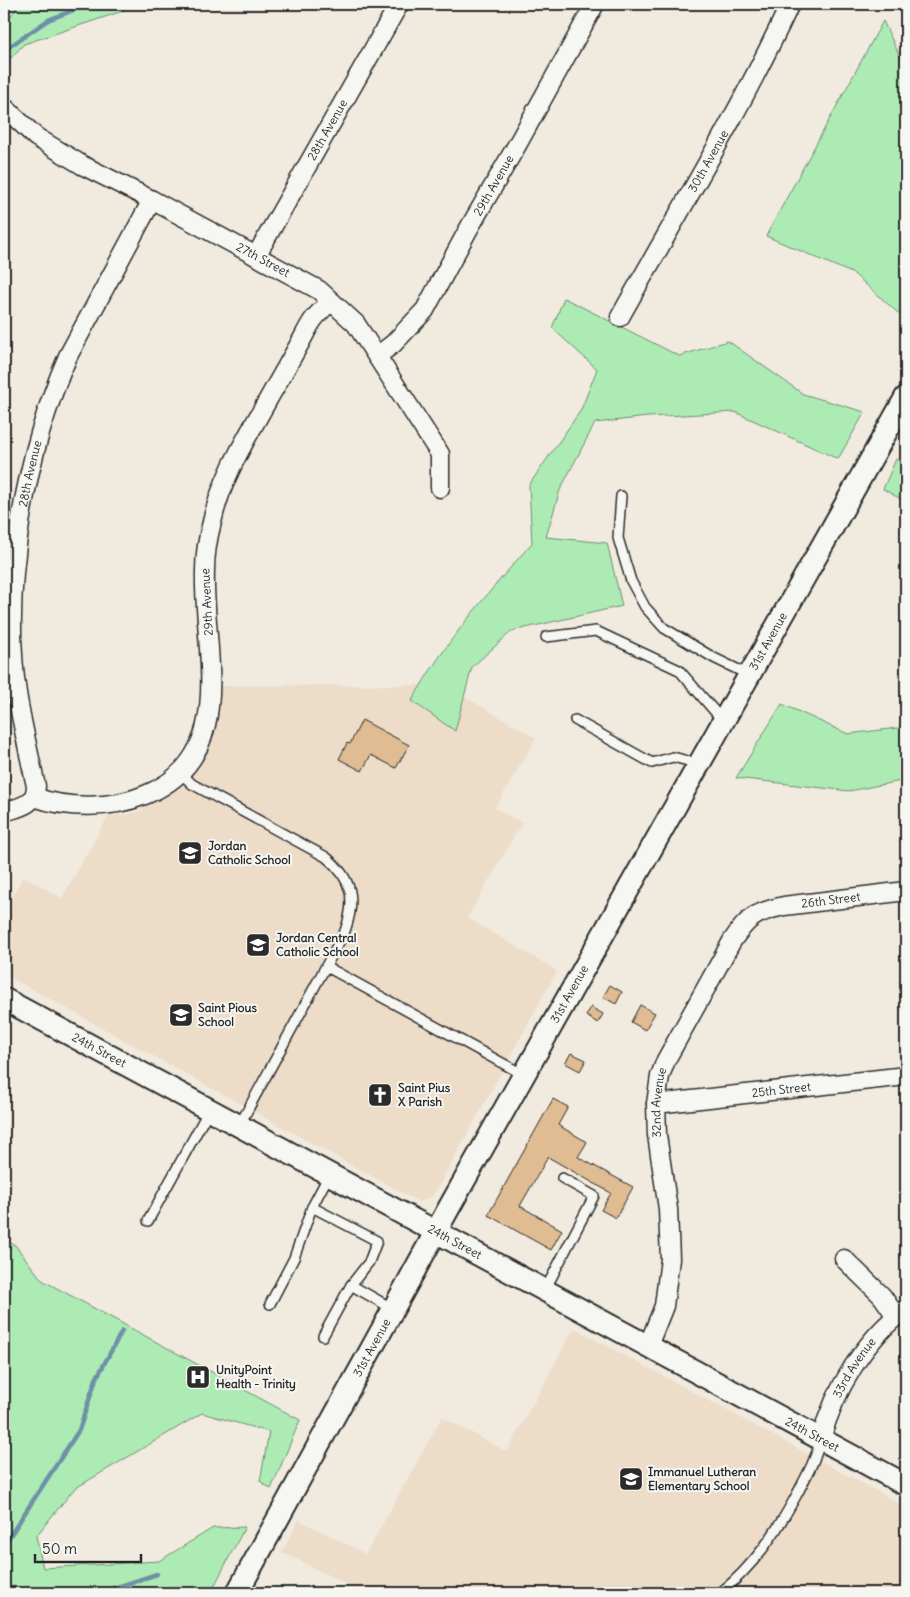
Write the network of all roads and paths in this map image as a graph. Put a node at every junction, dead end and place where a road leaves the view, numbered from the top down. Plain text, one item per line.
1 (399, 4) edge
2 (595, 4) edge
3 (790, 4) edge
4 (4, 107) edge
5 (152, 200) junction
6 (256, 256) junction
7 (331, 301) junction
8 (620, 317) dead end
9 (377, 356) junction
10 (906, 396) edge
11 (440, 488) dead end
12 (621, 496) dead end
13 (9, 574) edge
14 (546, 637) dead end
15 (749, 675) junction
16 (575, 720) dead end
17 (723, 721) junction
18 (699, 764) junction
19 (180, 773) junction
20 (34, 797) junction
21 (4, 812) edge
22 (906, 892) edge
23 (756, 914) joint
24 (327, 966) junction
25 (4, 999) edge
26 (524, 1075) junction
27 (906, 1076) edge
28 (656, 1104) junction
29 (209, 1109) junction
30 (239, 1126) junction
31 (330, 1174) junction
32 (562, 1178) dead end
33 (312, 1207) junction
34 (148, 1221) dead end
35 (436, 1232) junction
36 (844, 1259) dead end
37 (352, 1285) junction
38 (545, 1290) junction
39 (270, 1304) dead end
40 (393, 1308) junction
41 (901, 1312) edge
42 (323, 1336) dead end
43 (648, 1346) junction
44 (821, 1439) junction
45 (906, 1485) edge
46 (237, 1593) edge
47 (720, 1593) edge

1 - 6 street, 28th Avenue
2 - 9 street, 29th Avenue
3 - 8 street, 30th Avenue
4 - 5 street, 27th Street
5 - 6 street, 27th Street
5 - 13 street, 28th Avenue
6 - 7 street, 27th Street
7 - 9 street, 27th Street
7 - 19 street, 29th Avenue
9 - 11 street, 27th Street
10 - 15 street, 31st Avenue
12 - 15 lane
13 - 20 street, 28th Avenue
14 - 17 lane
15 - 17 street, 31st Avenue
16 - 18 lane
17 - 18 street, 31st Avenue
18 - 26 street, 31st Avenue
19 - 20 street, 29th Avenue
19 - 24 lane
20 - 21 street
22 - 23 street, 26th Street
23 - 28 street, 32nd Avenue
24 - 26 lane
24 - 30 lane
25 - 29 street, 24th Street
26 - 35 street, 31st Avenue
27 - 28 street, 25th Street
28 - 43 street, 32nd Avenue
29 - 30 street, 24th Street
29 - 34 lane
30 - 31 street, 24th Street
31 - 33 lane
31 - 35 street, 24th Street
32 - 38 lane
33 - 37 lane
33 - 39 lane
35 - 38 street, 24th Street
35 - 40 street, 31st Avenue
36 - 41 street
37 - 40 lane
37 - 42 lane
38 - 43 street, 24th Street
40 - 46 street, 31st Avenue
41 - 44 street, 33rd Avenue
43 - 44 street, 24th Street
44 - 45 street, 24th Street
44 - 47 lane

